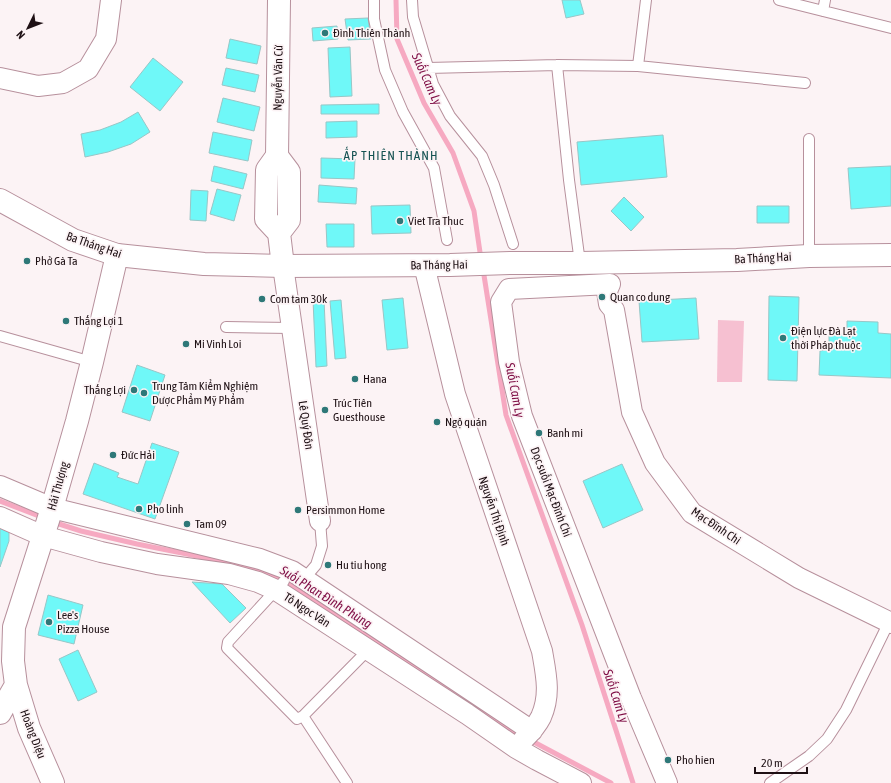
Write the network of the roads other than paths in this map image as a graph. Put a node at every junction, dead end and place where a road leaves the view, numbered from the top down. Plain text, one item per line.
1 (111, 0) edge
2 (279, 0) edge
3 (374, 0) edge
4 (412, 0) edge
5 (646, 0) edge
6 (779, 0) edge
7 (825, 0) edge
8 (823, 11) junction
9 (891, 28) edge
10 (557, 65) junction
11 (638, 66) junction
12 (428, 68) junction
13 (0, 78) edge
14 (805, 83) dead end
15 (810, 140) dead end
16 (0, 200) edge
17 (447, 240) dead end
18 (511, 253) junction
19 (117, 255) junction
20 (891, 255) edge
21 (808, 256) junction
22 (580, 263) junction
23 (606, 263) junction
24 (424, 265) junction
25 (283, 266) junction
26 (610, 284) junction
27 (226, 327) dead end
28 (292, 328) junction
29 (0, 336) edge
30 (92, 362) junction
31 (0, 486) edge
32 (52, 508) junction
33 (0, 517) edge
34 (320, 521) joint
35 (43, 536) junction
36 (289, 579) junction
37 (890, 622) edge
38 (7, 625) edge
39 (368, 650) junction
40 (16, 685) junction
41 (0, 713) edge
42 (303, 716) junction
43 (522, 741) junction
44 (560, 777) edge
45 (53, 783) edge
46 (347, 783) edge
47 (582, 783) edge
48 (667, 783) edge
49 (770, 783) edge

1 - 13 street
2 - 25 main road, Nguyễn Văn Cừ
3 - 17 lane
4 - 12 lane
5 - 11 lane
6 - 8 lane
7 - 8 lane
8 - 9 lane
10 - 11 lane
10 - 12 lane
10 - 22 lane
11 - 14 lane
12 - 18 lane
15 - 21 lane
16 - 19 main road, Ba Tháng Hai
18 - 22 main road, Ba Tháng Hai
18 - 24 main road, Ba Tháng Hai
19 - 25 main road, Ba Tháng Hai
19 - 30 main road, Hải Thượng
20 - 21 main road, Ba Tháng Hai
21 - 23 main road, Ba Tháng Hai
22 - 23 main road, Ba Tháng Hai
23 - 26 street, Mạc Đĩnh Chi
24 - 25 main road, Ba Tháng Hai
24 - 43 street, Nguyễn Thị Định
25 - 28 street, Lê Quý Đôn
26 - 37 street, Mạc Đĩnh Chi
26 - 48 street, Dọc suối Mạc Đĩnh Chi
27 - 28 lane
28 - 34 street, Lê Quý Đôn
29 - 30 lane
30 - 32 main road, Hải Thượng
31 - 32 street, Tô Ngọc Vân
32 - 35 main road, Hải Thượng
32 - 36 street, Tô Ngọc Vân
33 - 35 street, Tô Ngọc Vân
34 - 36 lane, Lê Quý Đôn
35 - 36 street, Tô Ngọc Vân
35 - 38 main road, Hải Thượng
36 - 39 street, Tô Ngọc Vân
36 - 42 lane, Lê Quý Đôn
36 - 43 street, Tô Ngọc Vân
37 - 49 lane
38 - 40 main road, Hải Thượng
39 - 42 lane
39 - 43 street, Tô Ngọc Vân
40 - 41 main road
40 - 45 main road, Hoàng Diệu
42 - 46 lane
43 - 44 street, Tô Ngọc Vân
44 - 47 street, Tô Ngọc Vân

